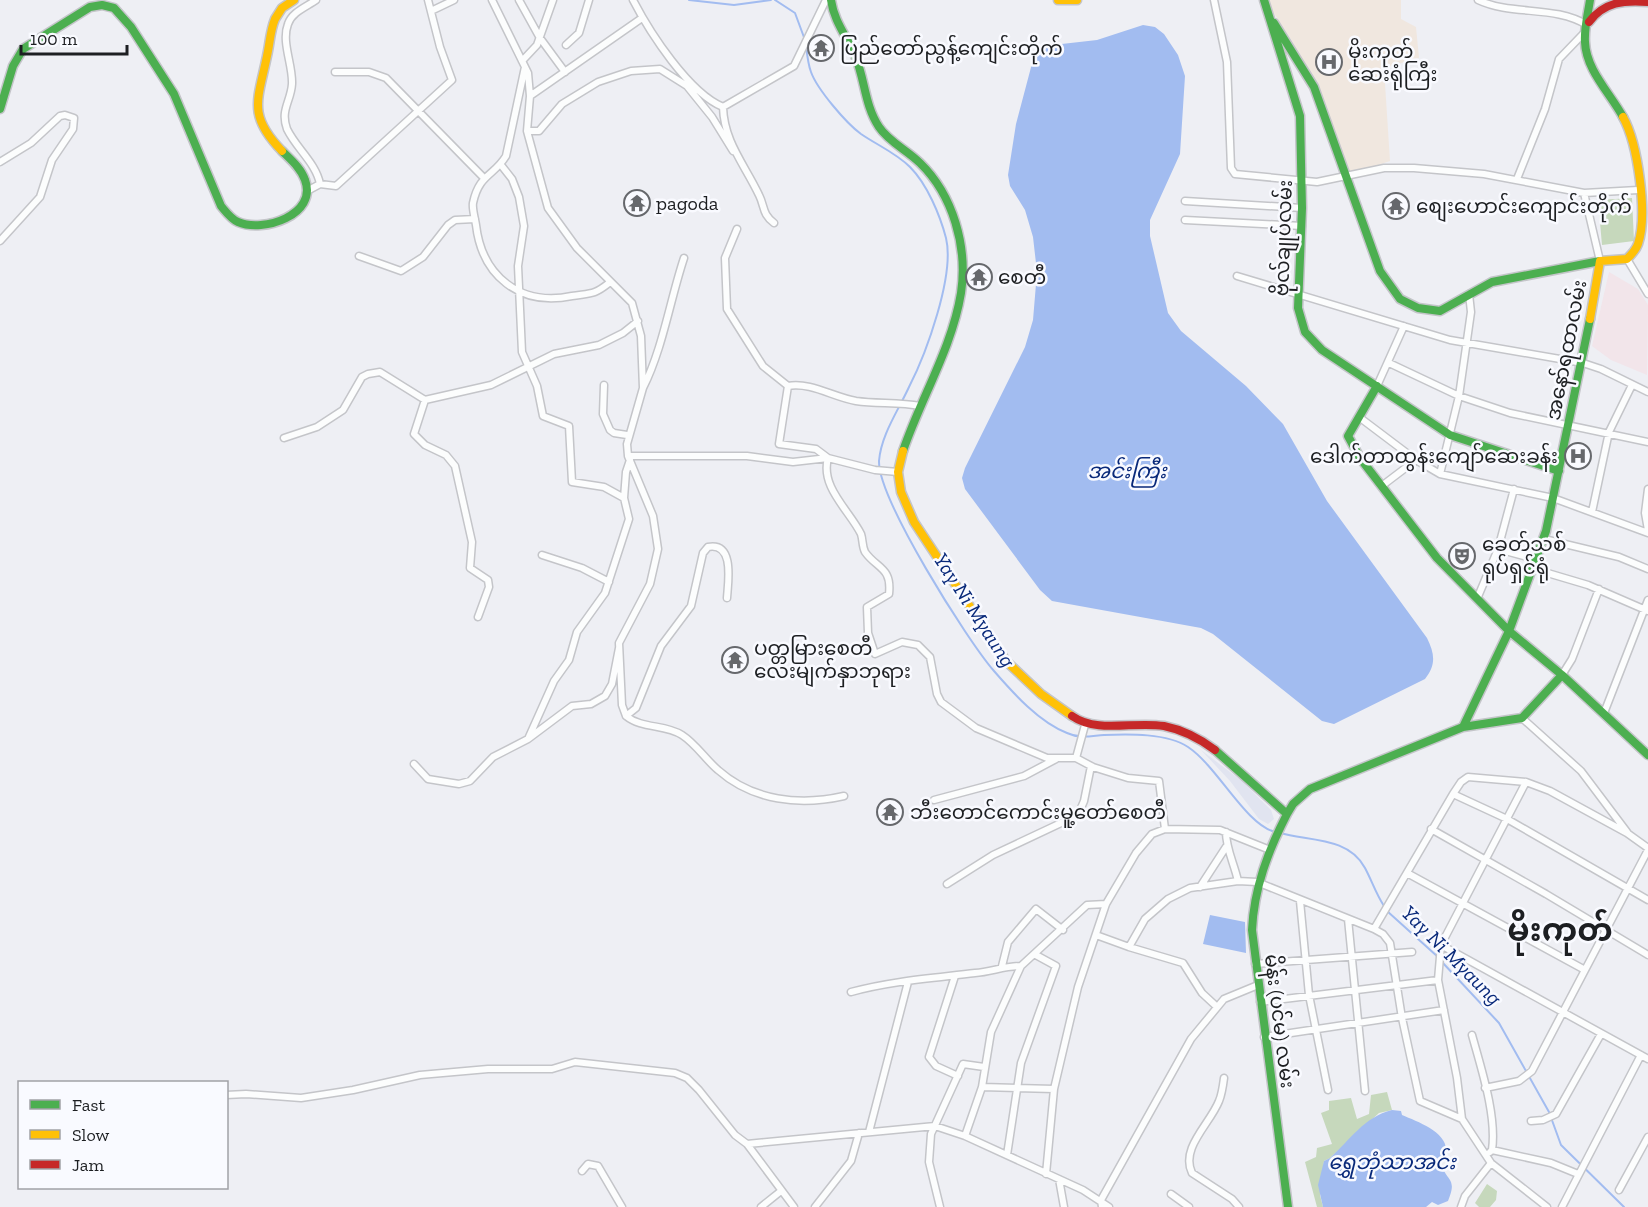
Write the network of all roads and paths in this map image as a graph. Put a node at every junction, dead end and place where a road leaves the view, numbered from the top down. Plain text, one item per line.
1 (294, 0) edge
2 (316, 0) edge
3 (428, 0) edge
4 (454, 0) edge
5 (492, 0) edge
6 (519, 0) edge
7 (553, 0) edge
8 (589, 0) edge
9 (633, 0) edge
10 (826, 0) edge
11 (831, 0) edge
12 (1058, 0) edge
13 (1077, 0) edge
14 (1214, 0) edge
15 (1264, 0) edge
16 (1478, 0) edge
17 (1590, 0) edge
18 (1614, 0) edge
19 (1648, 2) edge
20 (431, 11) junction
21 (1269, 15) junction
22 (642, 18) junction
23 (1586, 29) junction
24 (540, 39) junction
25 (566, 45) dead end
26 (523, 64) junction
27 (335, 72) dead end
28 (565, 72) junction
29 (530, 96) junction
30 (723, 107) junction
31 (0, 109) edge
32 (419, 111) junction
33 (527, 131) junction
34 (733, 151) junction
35 (0, 162) edge
36 (501, 165) junction
37 (483, 177) junction
38 (1348, 177) junction
39 (1517, 179) junction
40 (1302, 181) junction
41 (320, 184) junction
42 (1638, 190) junction
43 (307, 191) junction
44 (1584, 193) junction
45 (1185, 201) dead end
46 (1302, 208) junction
47 (1648, 213) edge
48 (475, 219) junction
49 (1185, 220) dead end
50 (774, 223) dead end
51 (1642, 223) junction
52 (1302, 226) junction
53 (737, 229) dead end
54 (0, 241) edge
55 (358, 256) dead end
56 (684, 258) dead end
57 (1627, 259) junction
58 (1600, 261) junction
59 (1238, 276) dead end
60 (609, 283) junction
61 (521, 292) junction
62 (1469, 294) junction
63 (1648, 294) edge
64 (1297, 295) junction
65 (638, 321) junction
66 (1404, 326) junction
67 (1467, 343) junction
68 (1389, 363) junction
69 (1583, 363) junction
70 (528, 366) junction
71 (604, 385) dead end
72 (1632, 385) junction
73 (788, 386) junction
74 (1377, 386) junction
75 (643, 388) junction
76 (1648, 392) edge
77 (1459, 396) junction
78 (425, 400) junction
79 (920, 406) junction
80 (1359, 417) junction
81 (1568, 427) junction
82 (1609, 432) junction
83 (627, 435) junction
84 (1450, 435) junction
85 (284, 438) dead end
86 (1648, 442) edge
87 (629, 458) junction
88 (828, 458) junction
89 (1416, 460) junction
90 (1558, 471) junction
91 (898, 472) junction
92 (1440, 474) junction
93 (1383, 486) junction
94 (1514, 489) junction
95 (1648, 489) edge
96 (624, 498) junction
97 (1553, 498) junction
98 (1592, 512) junction
99 (1648, 532) edge
100 (1544, 538) junction
101 (1498, 549) junction
102 (542, 555) dead end
103 (1536, 564) junction
104 (1648, 569) edge
105 (609, 582) junction
106 (1599, 589) junction
107 (726, 598) dead end
108 (1477, 599) junction
109 (1648, 600) edge
110 (1647, 610) edge
111 (478, 617) dead end
112 (1509, 631) junction
113 (620, 643) junction
114 (1562, 675) junction
115 (1604, 713) junction
116 (626, 716) junction
117 (1522, 718) junction
118 (1085, 724) junction
119 (1462, 727) junction
120 (528, 739) junction
121 (1648, 754) edge
122 (1076, 758) junction
123 (1056, 759) junction
124 (414, 764) dead end
125 (1091, 766) junction
126 (1526, 782) junction
127 (1453, 794) junction
128 (844, 796) dead end
129 (934, 800) dead end
130 (1287, 814) junction
131 (1507, 819) junction
132 (1165, 829) junction
133 (1431, 830) junction
134 (1226, 832) junction
135 (1627, 833) junction
136 (1272, 846) junction
137 (1226, 847) junction
138 (1648, 849) edge
139 (1485, 859) junction
140 (1407, 873) junction
141 (1238, 881) junction
142 (1257, 882) junction
143 (947, 884) dead end
144 (1200, 887) junction
145 (1627, 888) junction
146 (1648, 900) edge
147 (1300, 901) junction
148 (1463, 903) junction
149 (1107, 904) junction
150 (1348, 919) junction
151 (1374, 929) junction
152 (1063, 930) junction
153 (1604, 930) junction
154 (1096, 935) junction
155 (1441, 945) junction
156 (1129, 947) junction
157 (1412, 952) dead end
158 (1035, 954) junction
159 (1391, 954) junction
160 (1648, 955) edge
161 (1350, 958) junction
162 (1304, 961) junction
163 (1255, 964) junction
164 (1002, 966) junction
165 (1021, 966) junction
166 (1585, 970) junction
167 (955, 976) junction
168 (1438, 980) junction
169 (908, 982) junction
170 (1257, 985) junction
171 (1397, 986) junction
172 (1354, 991) junction
173 (851, 992) dead end
174 (1309, 995) junction
175 (1260, 1002) junction
176 (1216, 1006) junction
177 (1444, 1010) junction
178 (1564, 1012) junction
179 (1402, 1018) junction
180 (1358, 1024) junction
181 (1314, 1030) junction
182 (1601, 1034) junction
183 (1472, 1035) dead end
184 (1264, 1037) junction
185 (1641, 1055) junction
186 (1648, 1059) edge
187 (984, 1067) junction
188 (958, 1076) junction
189 (1224, 1078) dead end
190 (982, 1087) junction
191 (1017, 1087) junction
192 (1485, 1088) junction
193 (1054, 1089) junction
194 (1328, 1090) dead end
195 (1365, 1091) dead end
196 (228, 1095) edge
197 (1462, 1119) junction
198 (1531, 1121) dead end
199 (934, 1126) junction
200 (869, 1132) junction
201 (859, 1133) junction
202 (965, 1136) junction
203 (1648, 1137) edge
204 (747, 1144) junction
205 (1492, 1150) junction
206 (1007, 1155) junction
207 (1486, 1157) junction
208 (1491, 1163) junction
209 (582, 1171) dead end
210 (1579, 1172) junction
211 (1046, 1174) junction
212 (1059, 1179) junction
213 (1619, 1190) dead end
214 (781, 1191) junction
215 (1171, 1194) dead end
216 (1101, 1203) edge
217 (622, 1207) edge
218 (761, 1207) edge
219 (794, 1207) edge
220 (815, 1207) edge
221 (940, 1207) edge
222 (1064, 1207) edge
223 (1109, 1207) edge
224 (1189, 1207) edge
225 (1239, 1207) edge
226 (1288, 1207) edge
227 (1461, 1207) edge
228 (1547, 1207) edge
229 (1562, 1207) edge

1 - 43 main road
2 - 41 street
3 - 20 street
4 - 20 street
5 - 26 street
6 - 24 street
7 - 24 street
8 - 25 street
9 - 22 street
10 - 30 street
11 - 79 main road
12 - 13 main road
14 - 40 street
15 - 21 main road, ဗိုလ်‌ချုပ်‌လမ်း
16 - 23 street
17 - 23 main road
18 - 19 main road
18 - 23 main road
20 - 32 street
21 - 38 main road
21 - 40 main road, ဗိုလ်‌ချုပ်‌လမ်း
22 - 28 street
22 - 30 street
23 - 39 street
23 - 42 main road
24 - 26 street
24 - 28 street
26 - 29 street
26 - 36 street
27 - 32 street
28 - 29 street
29 - 33 street
30 - 34 street
31 - 43 main road
32 - 37 street
32 - 41 street
33 - 34 street
33 - 60 street
34 - 50 street
35 - 54 street
36 - 37 street
36 - 61 street
37 - 48 street
38 - 39 street
38 - 40 street
38 - 62 main road
39 - 44 street
40 - 46 main road, ဗိုလ်‌ချုပ်‌လမ်း
41 - 43 street
42 - 44 street
42 - 51 main road
44 - 58 street
45 - 46 street
46 - 52 main road, ဗိုလ်‌ချုပ်‌လမ်း
47 - 51 main road
48 - 55 street
48 - 61 street
49 - 52 street
51 - 57 main road
52 - 64 main road, ဗိုလ်‌ချုပ်‌လမ်း
53 - 73 street
56 - 75 street
57 - 58 main road, အ‌နော်‌ရထာလမ်း
57 - 63 street
58 - 62 main road
58 - 69 main road, အ‌နော်‌ရထာလမ်း
59 - 64 street
60 - 61 street
60 - 65 street
61 - 70 street
62 - 67 street
64 - 66 street
64 - 74 main road, ဗိုလ်‌ချုပ်‌လမ်း
65 - 70 street
65 - 75 street
66 - 67 street
66 - 68 street
67 - 69 street
67 - 77 street
68 - 74 street
68 - 77 street
69 - 72 street
69 - 81 main road, အ‌နော်‌ရထာလမ်း
70 - 78 street
70 - 96 street
71 - 83 street
72 - 76 street
72 - 82 street
73 - 79 street
73 - 88 street
74 - 80 main road
74 - 84 main road, ဗိုလ်‌ချုပ်‌လမ်း
75 - 83 street
77 - 81 street
77 - 84 street
78 - 85 street
78 - 111 street
79 - 91 main road
80 - 89 street
80 - 93 main road
81 - 82 street
81 - 90 main road, အ‌နော်‌ရထာလမ်း
82 - 86 street
82 - 98 street
83 - 87 street
84 - 90 main road, ဗိုလ်‌ချုပ်‌လမ်း
84 - 92 street
87 - 88 street
87 - 96 street
87 - 113 street
88 - 91 street
88 - 123 street
89 - 92 street
89 - 93 street
90 - 97 main road, အ‌နော်‌ရထာလမ်း
91 - 118 main road
92 - 94 street
93 - 108 main road
94 - 97 street
94 - 101 street
95 - 99 street
96 - 105 street
97 - 98 street
97 - 100 main road, အ‌နော်‌ရထာလမ်း
98 - 99 street
100 - 103 main road, အ‌နော်‌ရထာလမ်း
100 - 104 street
101 - 103 street
101 - 108 street
102 - 105 street
103 - 106 street
103 - 112 main road, အ‌နော်‌ရထာလမ်း
105 - 120 street
106 - 110 street
106 - 114 street
107 - 116 street
108 - 112 main road
109 - 110 street
110 - 115 street
112 - 114 main road
112 - 119 main road, အ‌နော်‌ရထာလမ်း
113 - 116 street
113 - 120 street
114 - 115 main road
114 - 117 main road
115 - 121 main road
116 - 128 street
117 - 119 main road, မိန်း (ပင်မ) လမ်း
117 - 135 street
118 - 122 street
118 - 130 main road
119 - 130 main road, မိန်း (ပင်မ) လမ်း
120 - 124 street
122 - 123 street
122 - 125 street
123 - 129 street
125 - 132 street
125 - 143 street
126 - 127 street
126 - 131 street
126 - 135 street
127 - 131 street
127 - 133 street
130 - 136 main road, မိန်း (ပင်မ) လမ်း
131 - 139 street
131 - 145 street
132 - 134 street
132 - 149 street
133 - 139 street
133 - 140 street
134 - 136 street
134 - 137 street
135 - 138 street
136 - 142 main road, မိန်း (ပင်မ) လမ်း
137 - 141 street
137 - 144 street
138 - 145 street
139 - 148 street
139 - 153 street
140 - 148 street
140 - 151 street
141 - 142 street
141 - 144 street
142 - 147 street
142 - 163 main road, မိန်း (ပင်မ) လမ်း
144 - 156 street
145 - 146 street
145 - 153 street
147 - 150 street
147 - 162 street
148 - 155 street
148 - 166 street
149 - 152 street
149 - 154 street
150 - 151 street
150 - 161 street
151 - 159 street
152 - 158 street
152 - 164 street
153 - 160 street
153 - 166 street
154 - 156 street
154 - 193 street
155 - 168 street
155 - 178 street
156 - 176 street
157 - 159 street
158 - 165 street
158 - 191 street
159 - 161 street
159 - 171 street
161 - 162 street
161 - 172 street
162 - 163 street
162 - 174 street
163 - 170 main road, မိန်း (ပင်မ) လမ်း
164 - 165 street
164 - 167 street
165 - 187 street
166 - 178 street
167 - 169 street
167 - 188 street
168 - 171 street
168 - 177 street
169 - 173 street
169 - 200 street
170 - 175 main road, မိန်း (ပင်မ) လမ်း
170 - 176 street
171 - 172 street
171 - 179 street
172 - 174 street
172 - 180 street
174 - 175 street
174 - 181 street
175 - 184 main road, မိန်း (ပင်မ) လမ်း
176 - 216 street
177 - 179 street
177 - 197 street
178 - 182 street
178 - 192 street
179 - 180 street
179 - 197 street
180 - 181 street
180 - 195 street
181 - 184 street
181 - 194 street
182 - 185 street
182 - 198 street
183 - 192 street
184 - 226 main road, မိန်း (ပင်မ) လမ်း
185 - 186 street
185 - 210 street
187 - 188 street
187 - 190 street
188 - 199 street
189 - 225 street
190 - 191 street
190 - 202 street
191 - 193 street
191 - 206 street
192 - 205 street
193 - 211 street
196 - 204 street
197 - 207 street
199 - 200 street
199 - 202 street
199 - 221 street
200 - 201 street
201 - 204 street
201 - 220 street
202 - 206 street
203 - 213 street
204 - 214 street
205 - 207 street
205 - 210 street
206 - 211 street
207 - 208 street
208 - 227 street
208 - 228 street
209 - 217 street
210 - 229 street
211 - 212 street
212 - 216 street
212 - 222 street
214 - 218 street
214 - 219 street
215 - 224 street
216 - 223 street

